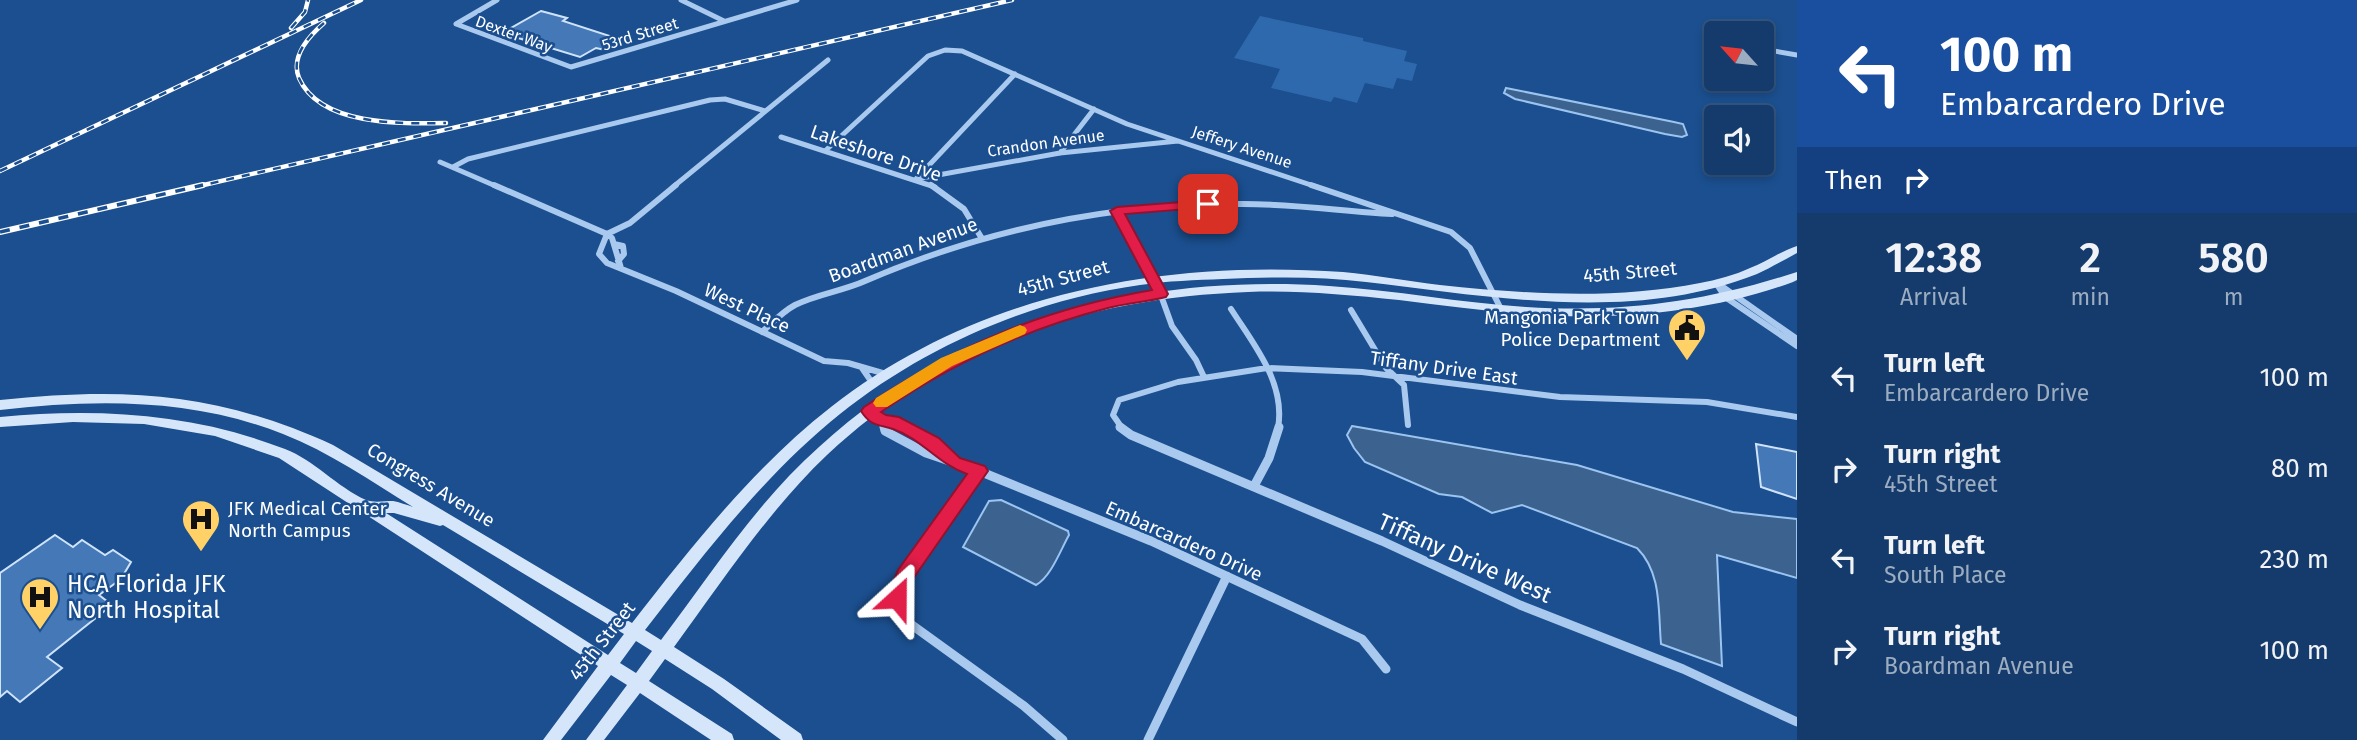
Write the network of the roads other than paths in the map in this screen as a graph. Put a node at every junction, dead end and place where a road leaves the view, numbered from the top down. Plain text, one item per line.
1 (497, 0) edge
2 (681, 0) edge
3 (797, 0) edge
4 (724, 21) junction
5 (1774, 50) edge
6 (1797, 55) edge
7 (828, 60) dead end
8 (571, 67) joint
9 (1015, 74) junction
10 (1094, 109) junction
11 (765, 111) junction
12 (781, 137) dead end
13 (1180, 141) junction
14 (825, 151) junction
15 (1059, 153) junction
16 (440, 162) dead end
17 (453, 167) junction
18 (916, 179) junction
19 (1117, 211) junction
20 (1400, 214) junction
21 (607, 234) junction
22 (981, 237) junction
23 (1797, 250) edge
24 (620, 265) junction
25 (1797, 276) edge
26 (1155, 279) junction
27 (1716, 282) junction
28 (1161, 294) junction
29 (1493, 295) junction
30 (1730, 296) junction
31 (1230, 309) dead end
32 (1501, 309) junction
33 (1351, 310) dead end
34 (762, 332) junction
35 (1797, 339) edge
36 (1797, 346) edge
37 (863, 368) junction
38 (1267, 369) junction
39 (886, 374) junction
40 (1204, 377) junction
41 (1397, 378) junction
42 (871, 384) junction
43 (0, 405) edge
44 (869, 411) junction
45 (1797, 417) edge
46 (0, 422) edge
47 (882, 422) junction
48 (1408, 425) dead end
49 (1119, 426) joint
50 (954, 463) junction
51 (979, 471) junction
52 (1254, 486) junction
53 (369, 508) junction
54 (458, 524) junction
55 (1227, 576) junction
56 (636, 632) junction
57 (663, 649) junction
58 (610, 666) junction
59 (1387, 669) dead end
60 (638, 683) junction
61 (1797, 722) edge
62 (551, 740) edge
63 (594, 740) edge
64 (726, 740) edge
65 (795, 740) edge
66 (1063, 740) edge
67 (1147, 740) edge

1 - 8 street, Dexter Way
2 - 4 street
3 - 4 street, 53rd Street
4 - 8 street, 53rd Street
5 - 6 street
7 - 11 street
9 - 10 street, Jeffery Avenue
9 - 14 street, Jeffery Avenue
9 - 18 street
10 - 13 street, Jeffery Avenue
10 - 15 street
11 - 17 street
11 - 21 street
12 - 14 street, Lakeshore Drive
13 - 15 street, Crandon Avenue
13 - 20 street, Jeffery Avenue
14 - 18 street, Lakeshore Drive
15 - 18 street, Crandon Avenue
16 - 17 street
17 - 21 street
18 - 22 street, Lakeshore Drive
19 - 20 street, Boardman Avenue
19 - 22 street, Boardman Avenue
19 - 26 street
20 - 29 street, Jeffery Avenue
21 - 24 street
21 - 24 street, West Place
22 - 34 street, Boardman Avenue
23 - 27 main road, 45th Street
24 - 34 street, West Place
25 - 30 main road, 45th Street
26 - 28 street
26 - 29 main road, 45th Street
26 - 39 main road, 45th Street
27 - 29 main road, 45th Street
27 - 30 street
28 - 32 main road, 45th Street
28 - 40 street
28 - 44 main road, 45th Street
29 - 32 street, Jeffery Avenue
30 - 32 main road, 45th Street
30 - 35 street
30 - 36 street
31 - 38 street
33 - 41 street
34 - 37 street, West Place
37 - 39 street, West Place
37 - 42 street
38 - 40 street, Tiffany Drive East
38 - 41 street, Tiffany Drive East
38 - 52 street
39 - 42 main road, 45th Street
40 - 49 street, Tiffany Drive East
41 - 45 street, Tiffany Drive East
41 - 48 street
42 - 44 main road
42 - 56 main road, 45th Street
43 - 54 main road, Congress Avenue
44 - 47 street, Embarcardero Drive
44 - 57 main road, 45th Street
46 - 53 main road
47 - 50 street, Embarcardero Drive
47 - 50 street, Embarcardero Drive
49 - 52 street, Tiffany Drive West
50 - 51 street, Embarcardero Drive
51 - 55 street, Embarcardero Drive
51 - 66 street
52 - 61 street, Tiffany Drive West
53 - 54 main road
53 - 58 main road
54 - 56 main road, Congress Avenue
55 - 59 street, Embarcardero Drive
55 - 67 street
56 - 57 main road, Congress Avenue
56 - 58 main road, 45th Street
57 - 60 main road, 45th Street
57 - 65 main road, Congress Avenue
58 - 60 main road
58 - 62 main road, 45th Street
60 - 63 main road, 45th Street
60 - 64 main road

